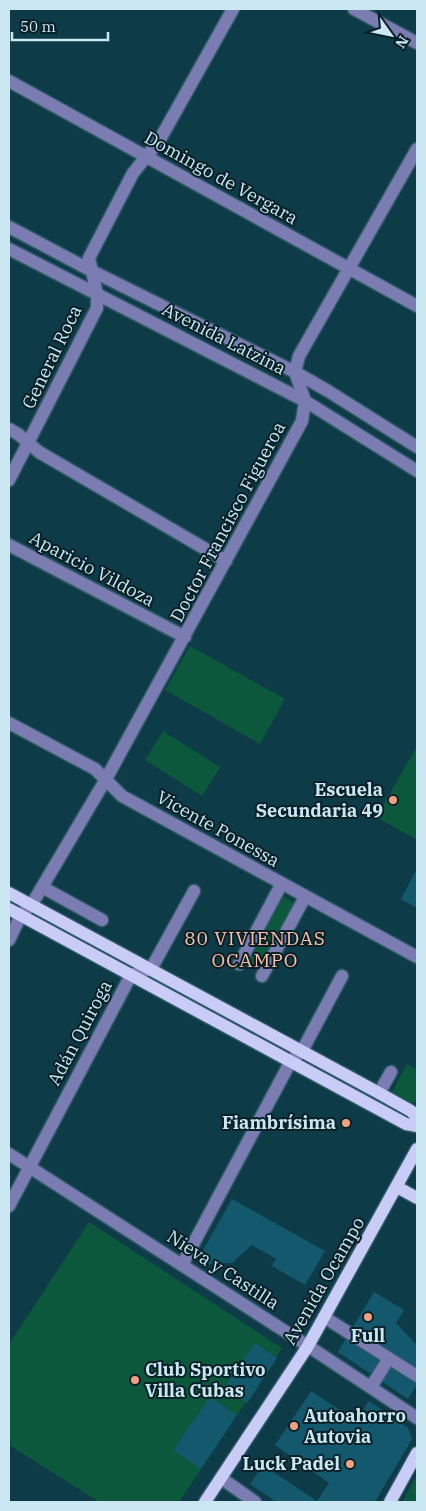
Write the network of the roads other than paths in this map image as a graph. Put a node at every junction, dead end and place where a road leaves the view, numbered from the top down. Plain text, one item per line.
1 (233, 9) edge
2 (354, 9) edge
3 (417, 43) edge
4 (9, 82) edge
5 (417, 149) edge
6 (145, 157) junction
7 (9, 227) edge
8 (9, 249) edge
9 (350, 269) junction
10 (92, 271) junction
11 (97, 294) junction
12 (417, 306) edge
13 (295, 372) junction
14 (305, 401) junction
15 (9, 429) edge
16 (28, 443) junction
17 (417, 447) edge
18 (417, 471) edge
19 (9, 480) edge
20 (9, 545) edge
21 (226, 561) junction
22 (185, 637) junction
23 (9, 723) edge
24 (106, 779) junction
25 (282, 884) junction
26 (42, 887) junction
27 (194, 891) dead end
28 (9, 893) edge
29 (305, 897) junction
30 (32, 904) junction
31 (9, 909) edge
32 (21, 915) junction
33 (102, 920) dead end
34 (9, 940) edge
35 (417, 957) edge
36 (239, 964) dead end
37 (152, 969) junction
38 (130, 974) junction
39 (262, 976) dead end
40 (342, 976) dead end
41 (302, 1051) junction
42 (290, 1061) junction
43 (391, 1072) dead end
44 (379, 1093) junction
45 (417, 1117) edge
46 (417, 1126) edge
47 (417, 1149) edge
48 (9, 1154) edge
49 (30, 1167) junction
50 (397, 1187) junction
51 (417, 1198) edge
52 (9, 1206) edge
53 (182, 1265) junction
54 (324, 1317) junction
55 (308, 1346) junction
56 (389, 1358) junction
57 (417, 1376) edge
58 (371, 1387) junction
59 (417, 1418) edge
60 (417, 1453) edge
61 (221, 1478) junction
62 (205, 1502) edge
63 (255, 1502) edge
64 (390, 1502) edge

1 - 6 street, General Roca
2 - 3 street
4 - 6 street, Domingo de Vergara
5 - 9 street
6 - 9 street, Domingo de Vergara
6 - 10 street, General Roca
7 - 10 street, Avenida Latzina
8 - 11 street, Avenida Latzina
9 - 12 street, Domingo de Vergara
9 - 13 street
10 - 11 street, General Roca
10 - 13 street, Avenida Latzina
11 - 14 street, Avenida Latzina
11 - 16 street, General Roca
13 - 14 street
13 - 17 street, Avenida Latzina
14 - 18 street, Avenida Latzina
14 - 21 street, Doctor Francisco Figueroa
15 - 16 street
16 - 19 street, General Roca
16 - 21 street
20 - 22 street, Aparicio Vildoza
21 - 22 street, Doctor Francisco Figueroa
22 - 24 street, Doctor Francisco Figueroa
23 - 24 street, Vicente Ponessa
24 - 25 street, Vicente Ponessa
24 - 26 street, Doctor Francisco Figueroa
25 - 29 street, Vicente Ponessa
25 - 36 street
26 - 30 street, Doctor Francisco Figueroa
26 - 33 street
27 - 37 street
28 - 30 main road
29 - 35 street, Vicente Ponessa
29 - 39 street
30 - 32 street, Doctor Francisco Figueroa
30 - 37 main road
31 - 32 main road
32 - 34 street, Doctor Francisco Figueroa
32 - 38 main road
37 - 38 street, Adán Quiroga
37 - 41 main road
38 - 42 main road
38 - 49 street, Adán Quiroga
40 - 41 street
41 - 42 street
41 - 44 main road
42 - 46 main road
42 - 53 street
43 - 44 street
44 - 45 main road
47 - 50 main road, Avenida Ocampo
48 - 49 street, Nieva y Castilla
49 - 52 street, Adán Quiroga
49 - 53 street, Nieva y Castilla
50 - 51 main road
50 - 54 main road, Avenida Ocampo
53 - 55 street, Nieva y Castilla
54 - 55 main road, Avenida Ocampo
54 - 56 street
55 - 58 street, Nieva y Castilla
55 - 61 main road, Avenida Ocampo
56 - 57 street
56 - 58 street
58 - 59 street, Nieva y Castilla
60 - 64 main road
61 - 62 main road, Avenida Ocampo
61 - 63 street

